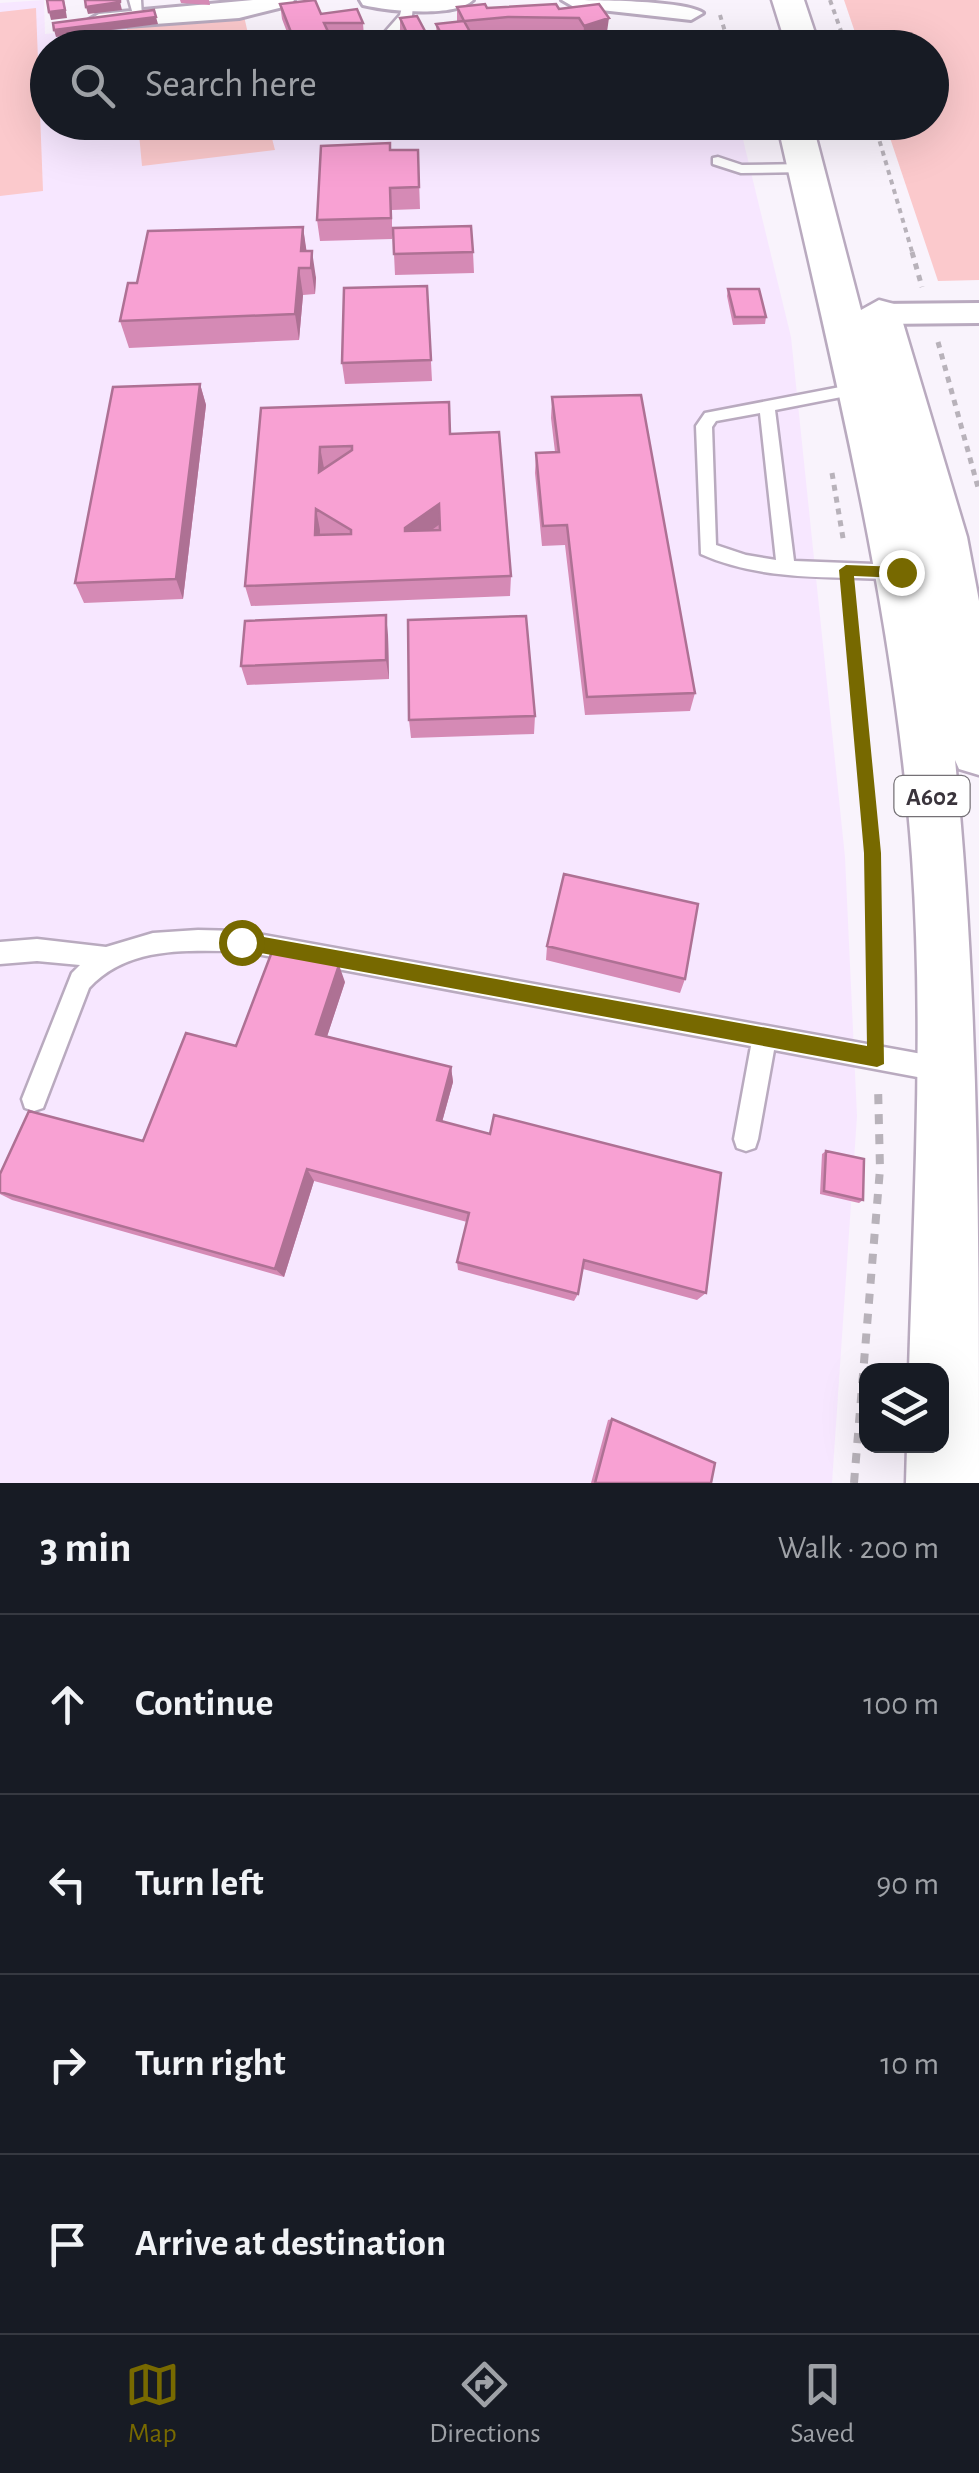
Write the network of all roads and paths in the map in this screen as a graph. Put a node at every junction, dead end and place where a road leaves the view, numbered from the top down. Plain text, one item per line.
1 (282, 0) edge
2 (372, 0) edge
3 (461, 0) edge
4 (574, 0) edge
5 (715, 0) edge
6 (760, 0) edge
7 (788, 0) edge
8 (830, 0) edge
9 (408, 5) junction
10 (137, 8) edge
11 (68, 24) edge
12 (392, 30) edge
13 (662, 30) edge
14 (724, 30) edge
15 (769, 30) edge
16 (798, 30) edge
17 (841, 30) edge
18 (798, 145) edge
19 (718, 160) dead end
20 (979, 313) edge
21 (879, 314) junction
22 (840, 392) junction
23 (767, 408) junction
24 (979, 444) edge
25 (968, 453) dead end
26 (786, 566) junction
27 (846, 570) junction
28 (901, 572) junction
29 (979, 752) edge
30 (0, 953) edge
31 (103, 956) junction
32 (764, 1040) junction
33 (877, 1058) junction
34 (951, 1071) junction
35 (34, 1099) dead end
36 (746, 1139) dead end
37 (854, 1483) edge
38 (945, 1483) edge

1 - 10 street
2 - 9 street
3 - 9 street
4 - 13 street
5 - 14 path
6 - 15 main road
7 - 16 main road
8 - 17 path
9 - 12 lane
10 - 11 street
18 - 19 lane
18 - 21 main road, A602
18 - 22 main road, A602
20 - 21 street
21 - 29 main road, A602
22 - 23 lane
22 - 27 path
22 - 28 main road, A602
23 - 26 lane
23 - 26 lane
24 - 25 path
26 - 27 lane
27 - 28 lane
27 - 33 path
28 - 34 main road, A602
30 - 31 lane
31 - 32 lane
31 - 35 lane
32 - 33 lane
32 - 36 lane
33 - 34 lane
33 - 37 path
34 - 38 main road, A602

